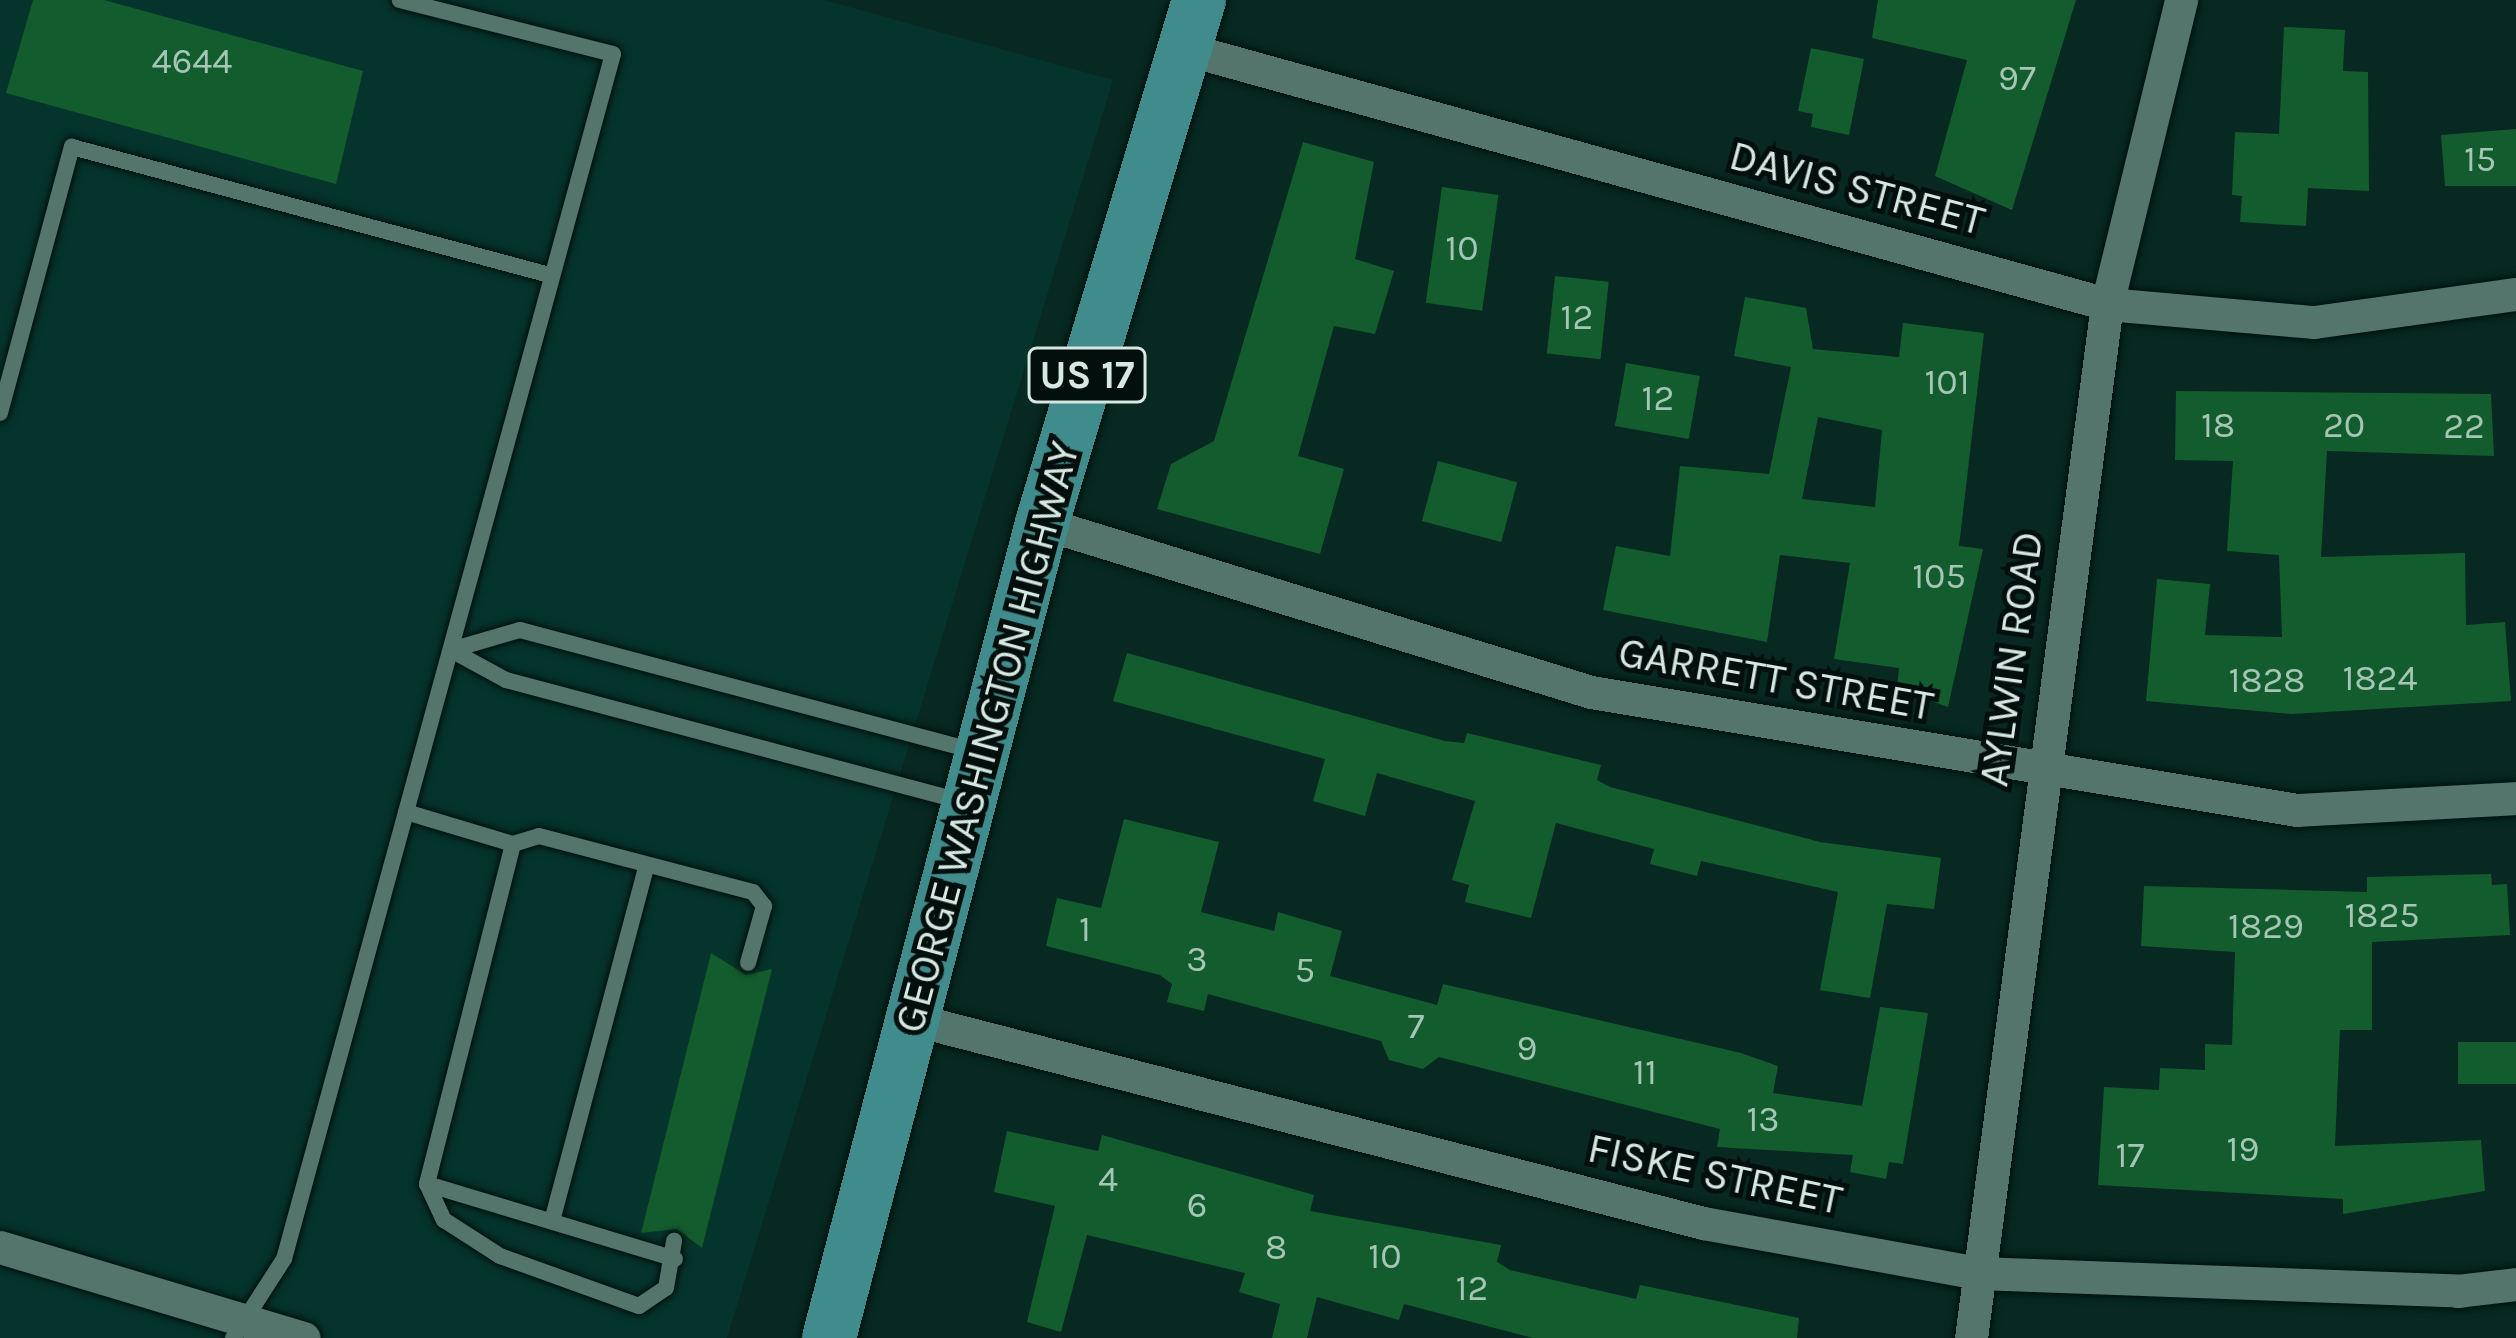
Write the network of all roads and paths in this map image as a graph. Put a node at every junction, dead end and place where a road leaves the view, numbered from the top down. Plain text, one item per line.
1 (400, 0) edge
2 (2181, 0) edge
3 (1192, 24) edge
4 (552, 276) junction
5 (2516, 294) edge
6 (2107, 304) junction
7 (0, 413) edge
8 (1042, 523) junction
9 (451, 650) junction
10 (2040, 771) junction
11 (974, 778) junction
12 (2516, 798) edge
13 (406, 812) junction
14 (513, 844) junction
15 (646, 868) junction
16 (748, 963) dead end
17 (912, 1019) junction
18 (427, 1184) junction
19 (552, 1221) junction
20 (0, 1246) edge
21 (839, 1268) junction
22 (1978, 1273) junction
23 (2516, 1284) edge
24 (239, 1328) edge
25 (304, 1338) edge
26 (803, 1338) edge
27 (829, 1338) edge
28 (1971, 1338) edge

1 - 4 lane
2 - 6 street, AYLWIN ROAD
3 - 6 street, DAVIS STREET
3 - 8 main road, GEORGE WASHINGTON HIGHWAY / US 17
4 - 7 lane
4 - 9 lane
5 - 6 street, DAVIS STREET
6 - 10 street, AYLWIN ROAD
8 - 10 street, GARRETT STREET
8 - 11 main road, GEORGE WASHINGTON HIGHWAY / US 17
9 - 11 lane
9 - 11 lane
9 - 13 lane
10 - 12 street, GARRETT STREET
10 - 22 street, AYLWIN ROAD
11 - 17 main road, GEORGE WASHINGTON HIGHWAY / US 17
13 - 14 lane
13 - 24 lane
14 - 15 lane
14 - 18 lane
15 - 16 lane
15 - 19 lane
17 - 21 main road, GEORGE WASHINGTON HIGHWAY / US 17
17 - 22 street, FISKE STREET
18 - 19 lane
18 - 19 lane
20 - 24 street
21 - 26 main road, GEORGE WASHINGTON HIGHWAY / US 17
21 - 27 main road, GEORGE WASHINGTON HIGHWAY / US 17
22 - 23 street, FISKE STREET
22 - 28 street, AYLWIN ROAD
24 - 25 street

